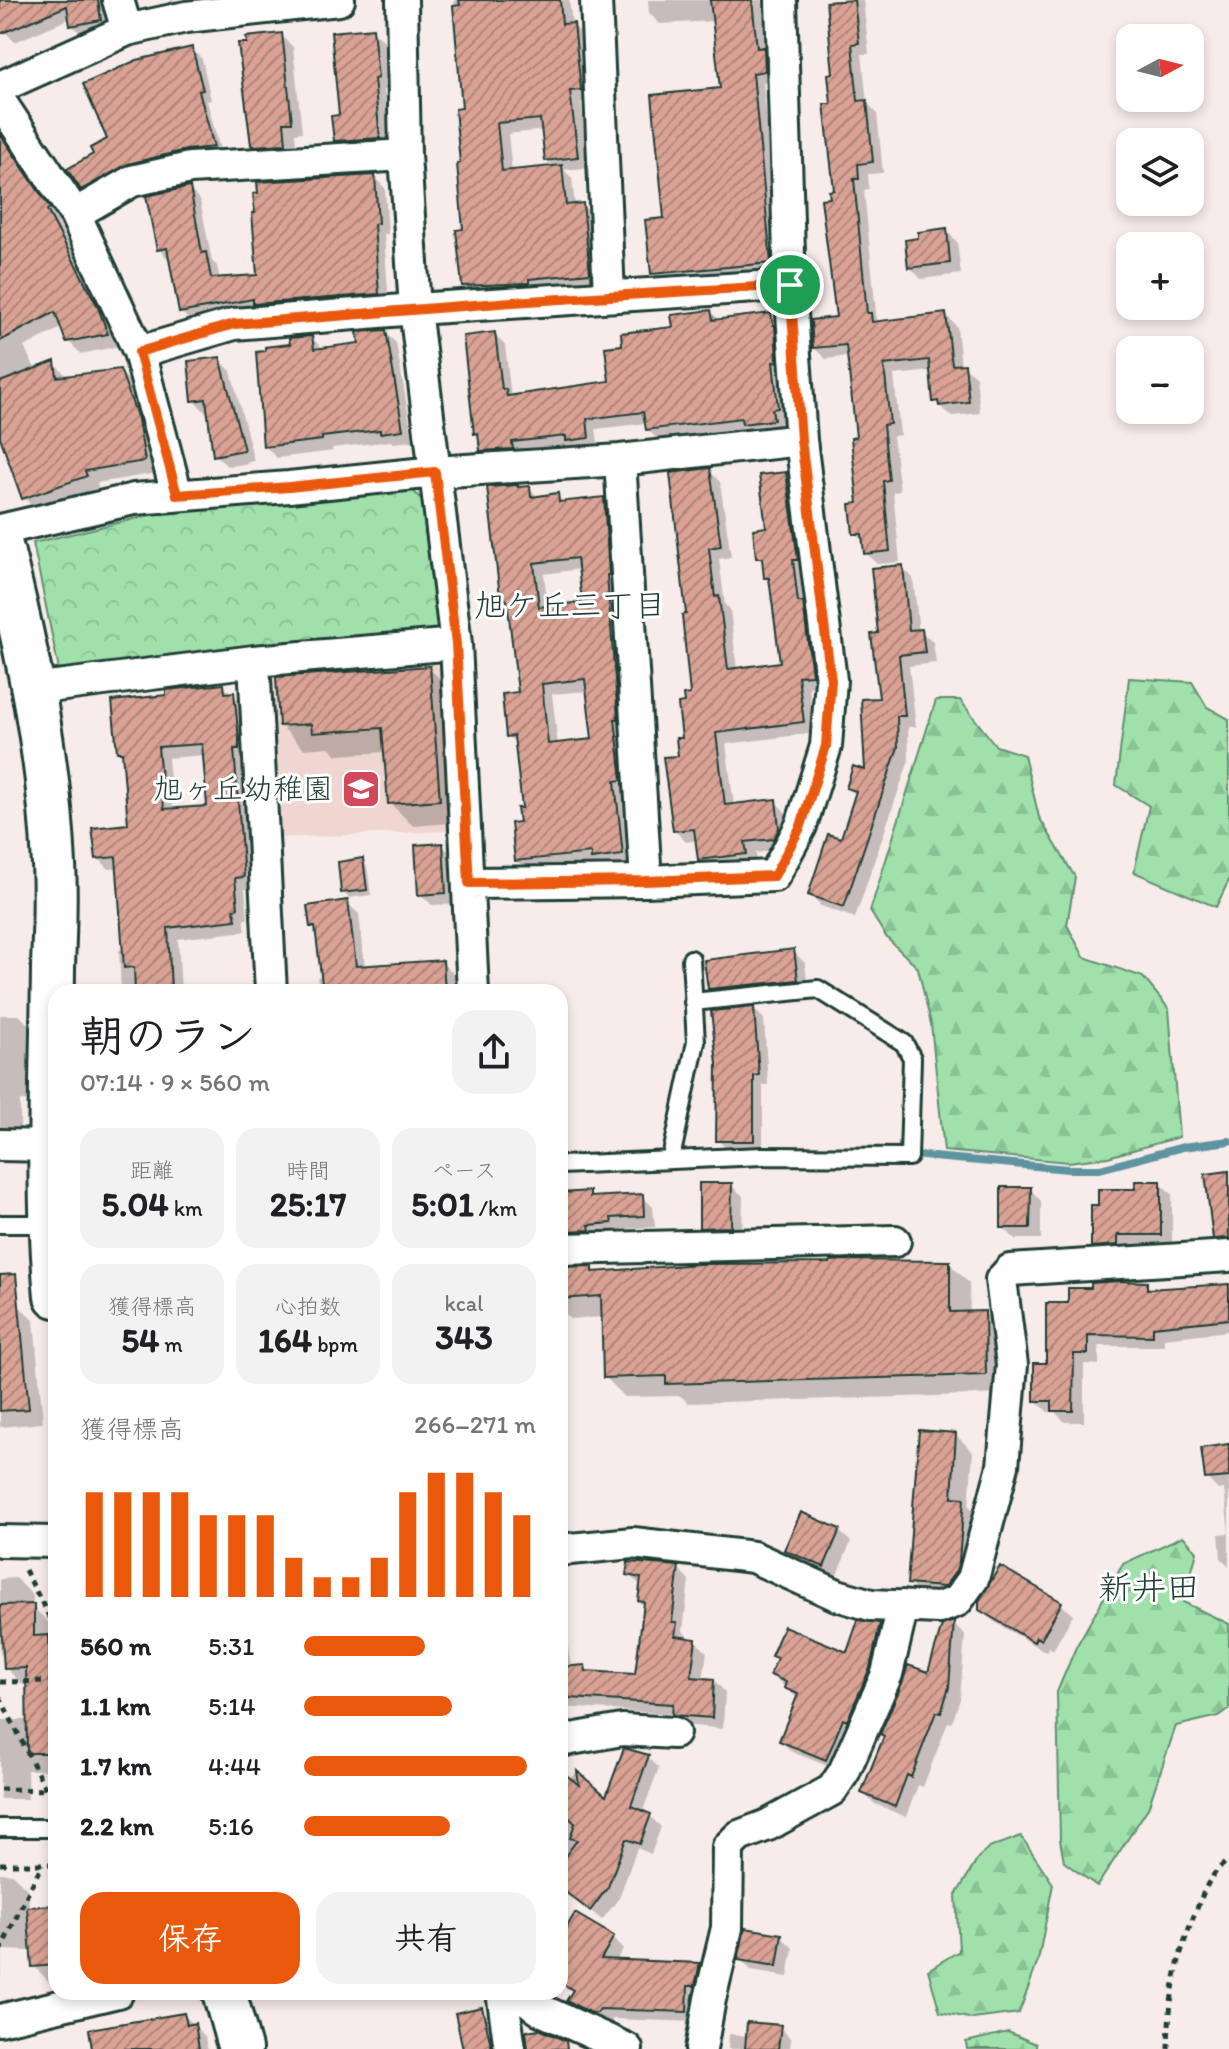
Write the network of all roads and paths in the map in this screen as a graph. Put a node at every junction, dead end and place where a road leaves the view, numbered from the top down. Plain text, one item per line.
1 (118, 0) edge
2 (339, 0) edge
3 (402, 0) edge
4 (596, 0) edge
5 (781, 0) edge
6 (127, 30) junction
7 (0, 87) edge
8 (0, 101) edge
9 (405, 155) junction
10 (75, 214) junction
11 (790, 285) junction
12 (609, 295) junction
13 (415, 309) junction
14 (139, 352) junction
15 (801, 440) junction
16 (620, 460) junction
17 (435, 472) junction
18 (177, 495) junction
19 (0, 530) edge
20 (0, 542) edge
21 (456, 644) junction
22 (254, 661) junction
23 (33, 689) junction
24 (646, 881) junction
25 (469, 883) junction
26 (691, 959) dead end
27 (54, 984) edge
28 (271, 984) edge
29 (473, 984) edge
30 (693, 1002) junction
31 (0, 1145) edge
32 (48, 1146) edge
33 (671, 1158) junction
34 (568, 1164) edge
35 (0, 1224) edge
36 (48, 1224) edge
37 (895, 1241) dead end
38 (568, 1249) edge
39 (1229, 1256) edge
40 (48, 1544) edge
41 (568, 1549) edge
42 (10, 1552) edge
43 (903, 1606) junction
44 (48, 1616) edge
45 (48, 1681) edge
46 (0, 1682) edge
47 (0, 1697) edge
48 (674, 1733) dead end
49 (568, 1740) edge
50 (0, 1789) edge
51 (46, 1790) joint
52 (0, 1828) edge
53 (48, 1828) edge
54 (1229, 1860) edge
55 (0, 1864) edge
56 (42, 1864) junction
57 (48, 1864) edge
58 (0, 1951) edge
59 (84, 2000) edge
60 (226, 2000) edge
61 (503, 2000) edge
62 (528, 2000) edge
63 (0, 2020) edge
64 (240, 2049) edge
65 (510, 2049) edge
66 (627, 2049) edge
67 (701, 2049) edge
68 (1168, 2049) edge

1 - 6 street
2 - 6 street
3 - 9 street
4 - 12 street
5 - 11 street
6 - 7 street
8 - 10 street
9 - 10 street
9 - 13 street
10 - 14 street
11 - 12 street
11 - 15 street
12 - 13 street
13 - 14 street
13 - 17 street
14 - 18 street
15 - 16 street
15 - 24 street
16 - 17 street
16 - 24 street
17 - 18 street
17 - 21 street
18 - 19 street
20 - 23 street
21 - 22 street
21 - 25 street
22 - 23 street
22 - 28 street
23 - 27 street
24 - 25 street
25 - 29 street
26 - 30 lane
30 - 33 lane
30 - 33 lane
31 - 32 street
33 - 34 lane
35 - 36 lane
37 - 38 street
39 - 43 street
40 - 42 street
41 - 43 street
42 - 44 path
43 - 67 street
45 - 46 path
47 - 51 path
48 - 49 street
50 - 51 path
52 - 53 lane
54 - 68 path
55 - 56 path
56 - 57 path
56 - 58 path
59 - 63 street
60 - 64 street
61 - 65 street
62 - 66 street

